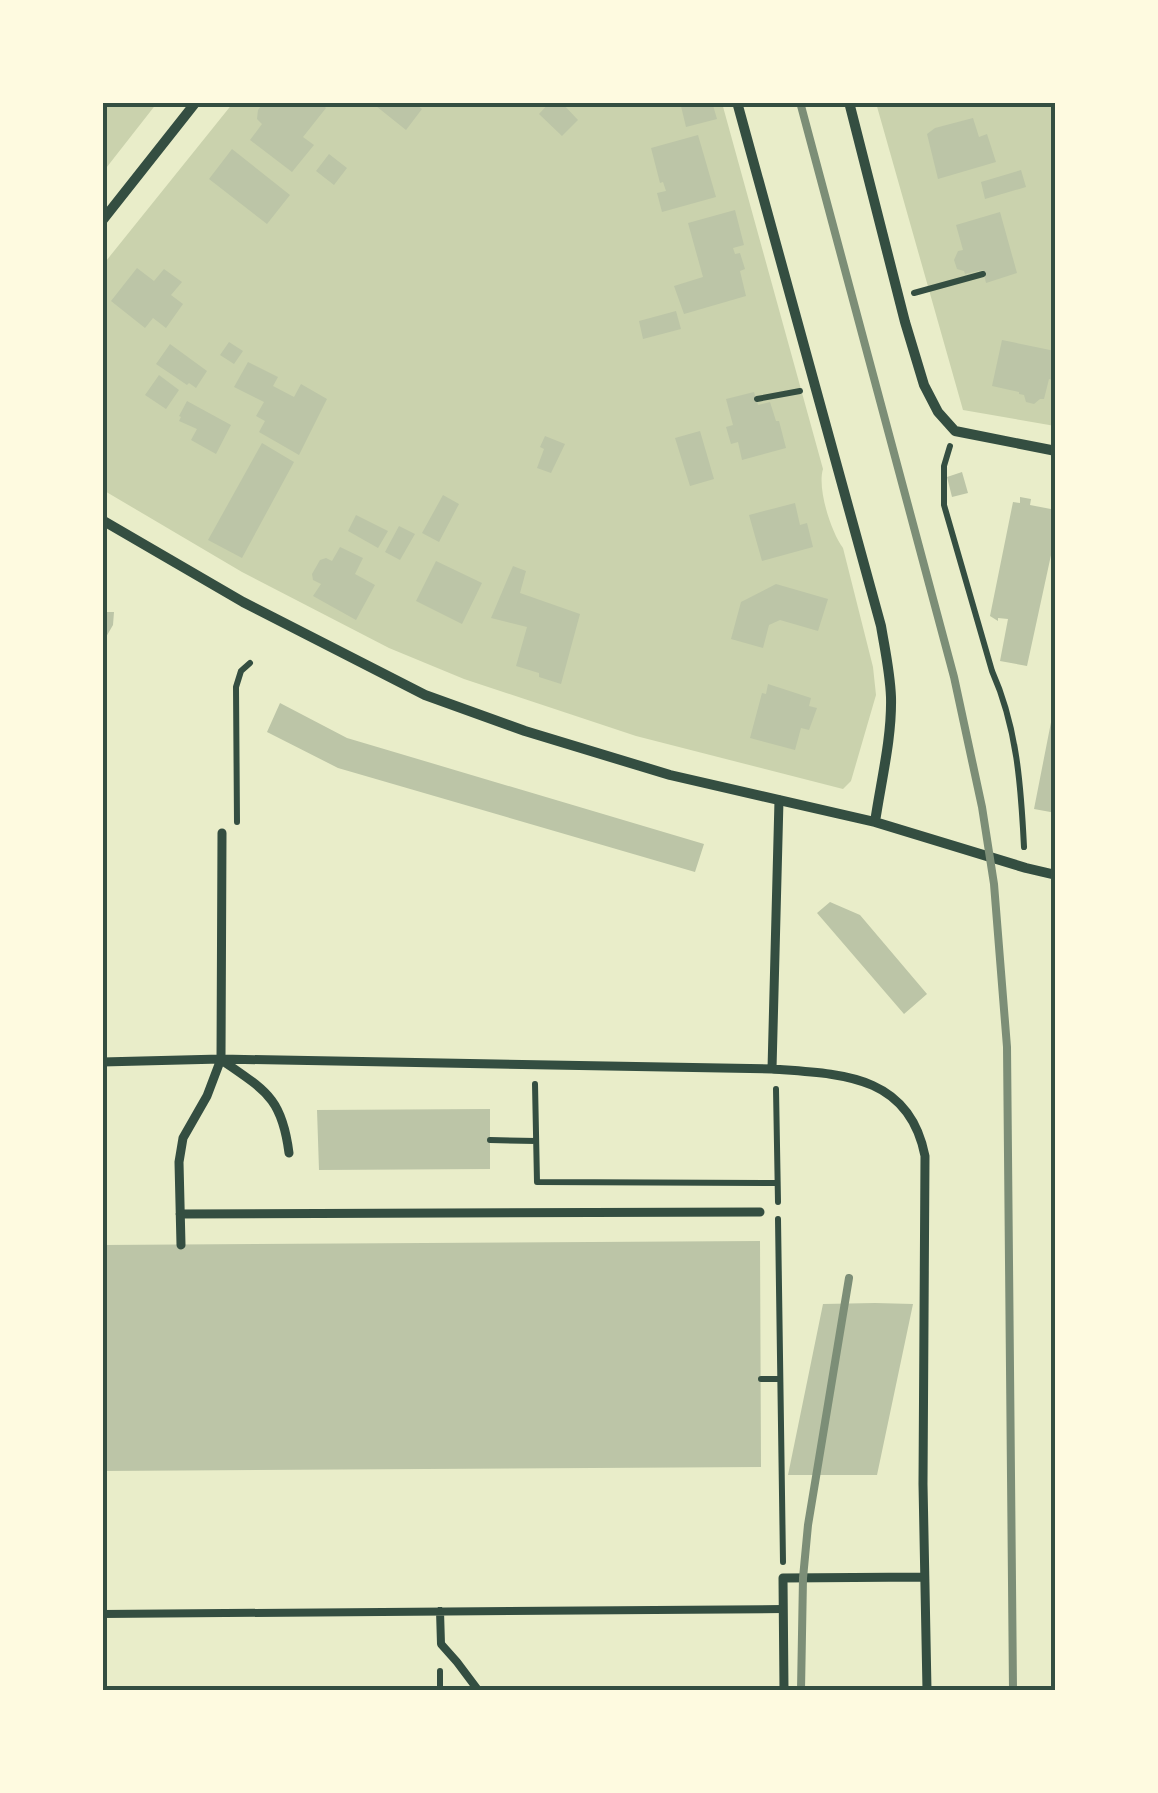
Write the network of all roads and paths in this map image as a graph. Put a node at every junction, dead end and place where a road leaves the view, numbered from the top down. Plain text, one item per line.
1 (196, 102) edge
2 (736, 102) edge
3 (849, 102) edge
4 (102, 220) edge
5 (983, 274) dead end
6 (929, 289) dead end
7 (801, 391) dead end
8 (757, 399) dead end
9 (954, 431) junction
10 (1056, 452) edge
11 (102, 520) edge
12 (779, 800) junction
13 (874, 822) junction
14 (222, 833) dead end
15 (1026, 868) junction
16 (1056, 875) edge
17 (221, 1060) junction
18 (102, 1062) edge
19 (772, 1068) junction
20 (535, 1080) dead end
21 (776, 1086) dead end
22 (490, 1140) dead end
23 (536, 1141) junction
24 (288, 1153) dead end
25 (777, 1183) junction
26 (760, 1212) dead end
27 (180, 1214) junction
28 (181, 1245) dead end
29 (761, 1378) dead end
30 (780, 1378) junction
31 (783, 1578) junction
32 (924, 1578) junction
33 (783, 1609) junction
34 (440, 1611) junction
35 (102, 1614) edge
36 (478, 1690) edge
37 (784, 1690) edge
38 (928, 1690) edge

1 - 4 street
2 - 13 street
3 - 9 street
5 - 6 path
7 - 8 path
9 - 10 street
9 - 15 path
11 - 12 street
12 - 13 street
12 - 19 street
13 - 15 street
14 - 17 street
15 - 16 street
17 - 18 street
17 - 19 street
17 - 24 street
17 - 27 street
19 - 32 street
20 - 23 path
21 - 25 path
22 - 23 path
23 - 25 path
25 - 30 path
26 - 27 street
27 - 28 street
29 - 30 path
30 - 31 path
31 - 32 street
31 - 33 street
32 - 38 street
33 - 34 lane
33 - 37 street
34 - 35 lane
34 - 36 lane

